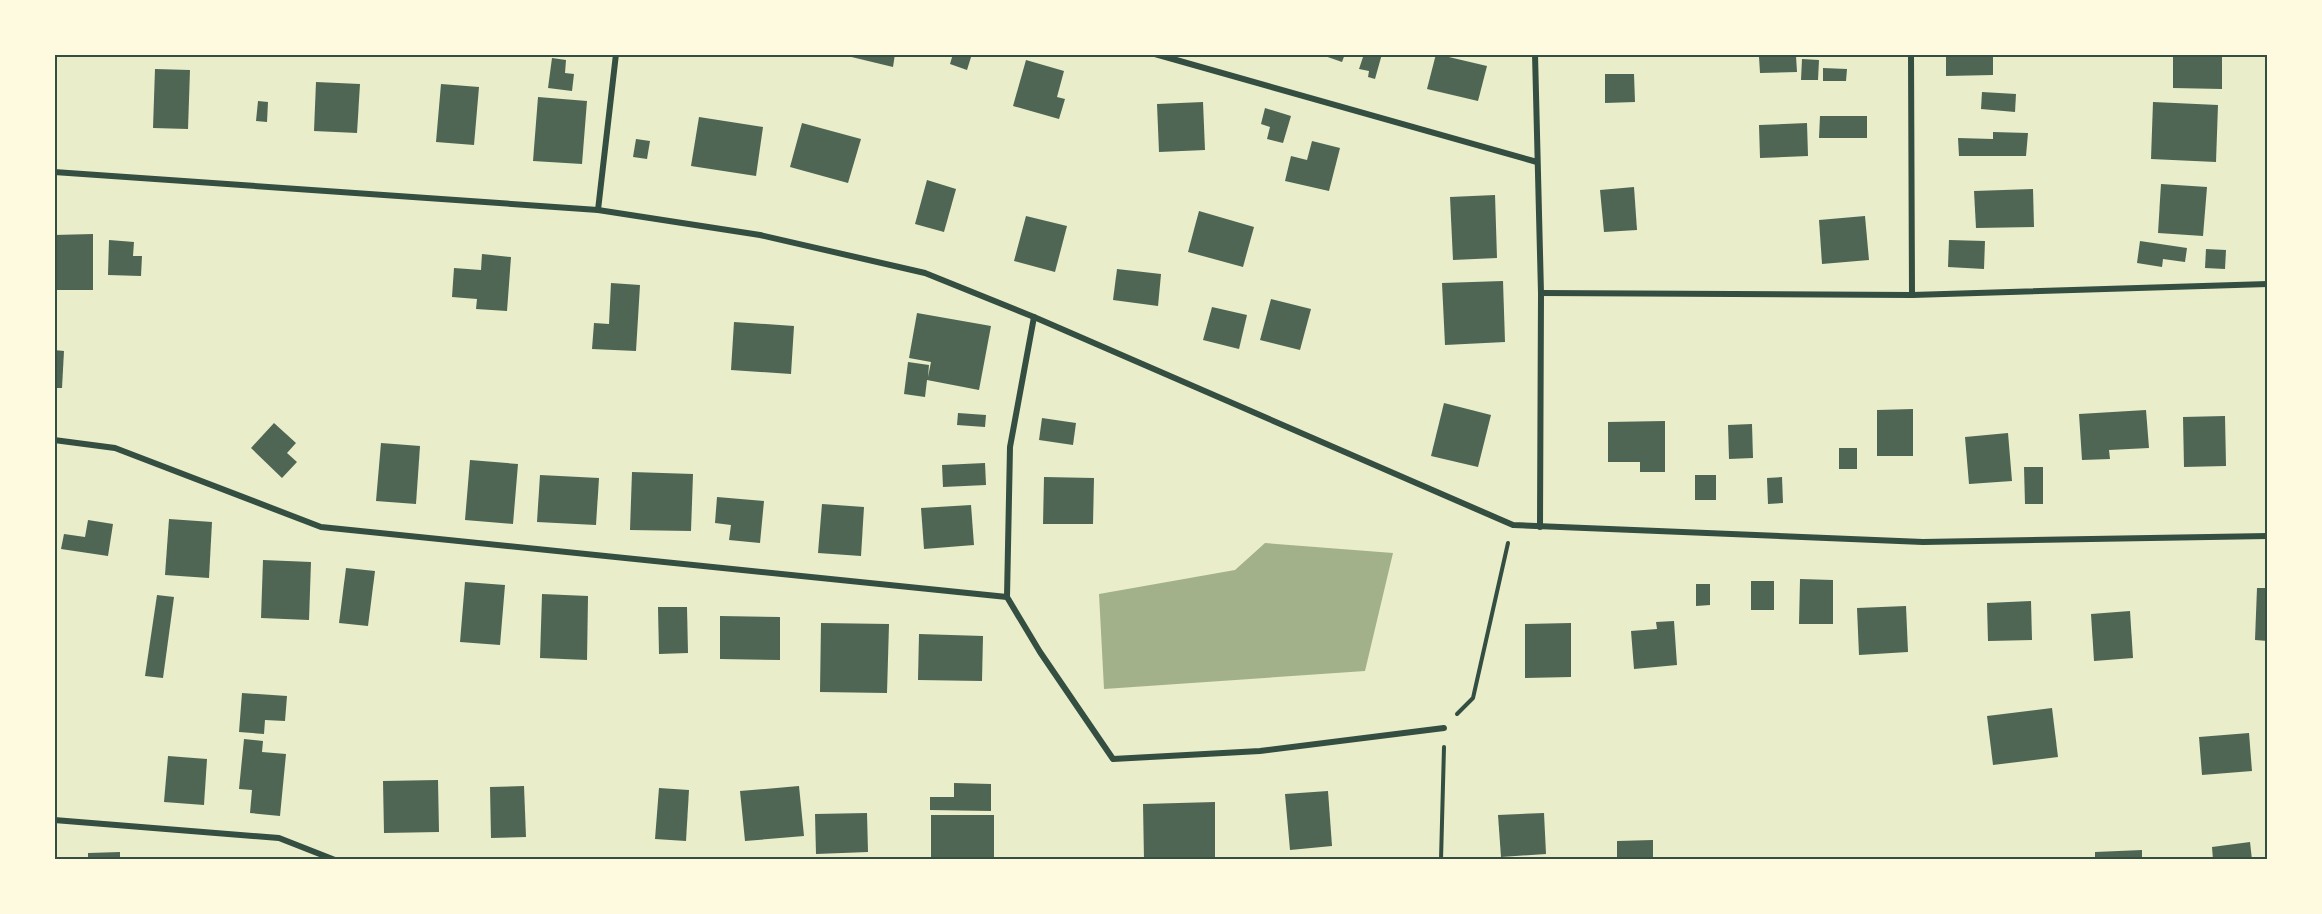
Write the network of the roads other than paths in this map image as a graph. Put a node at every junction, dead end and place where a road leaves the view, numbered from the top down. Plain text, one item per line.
1 (616, 54) edge
2 (1155, 54) edge
3 (1535, 54) edge
4 (1911, 54) edge
5 (1537, 162) junction
6 (54, 172) edge
7 (598, 210) junction
8 (2268, 273) edge
9 (2268, 284) edge
10 (1541, 292) junction
11 (1912, 295) junction
12 (1034, 317) junction
13 (54, 441) edge
14 (1540, 528) junction
15 (2268, 536) edge
16 (1007, 597) junction
17 (1444, 728) road end
18 (54, 820) edge
19 (335, 860) edge

1 - 7 street
2 - 5 street
3 - 5 street
4 - 11 street
5 - 10 street
6 - 7 street
7 - 12 street
8 - 9 street
9 - 11 street
10 - 11 street
10 - 14 street
12 - 14 street
12 - 16 street
13 - 16 street
14 - 15 street
16 - 17 street
18 - 19 street

